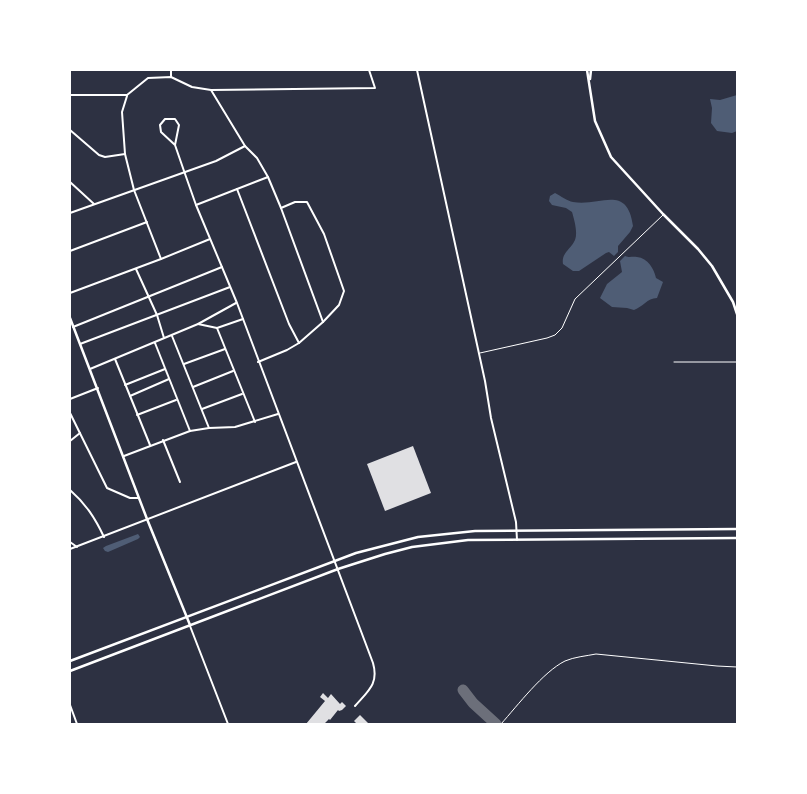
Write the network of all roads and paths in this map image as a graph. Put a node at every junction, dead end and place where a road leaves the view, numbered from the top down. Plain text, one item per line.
1 (171, 70) edge
2 (369, 70) edge
3 (417, 70) edge
4 (587, 70) edge
5 (591, 70) edge
6 (171, 77) junction
7 (590, 80) junction
8 (211, 90) junction
9 (70, 95) edge
10 (127, 95) junction
11 (70, 130) edge
12 (176, 145) junction
13 (245, 146) junction
14 (125, 154) junction
15 (184, 172) junction
16 (268, 177) junction
17 (70, 182) edge
18 (237, 189) junction
19 (134, 190) junction
20 (94, 204) junction
21 (196, 205) junction
22 (281, 208) junction
23 (70, 213) edge
24 (663, 214) junction
25 (147, 222) junction
26 (210, 239) junction
27 (70, 251) edge
28 (162, 259) junction
29 (222, 267) junction
30 (136, 269) junction
31 (230, 286) junction
32 (70, 293) edge
33 (149, 297) junction
34 (237, 302) junction
35 (156, 314) junction
36 (737, 314) edge
37 (70, 318) edge
38 (243, 319) junction
39 (323, 322) junction
40 (198, 324) junction
41 (72, 325) edge
42 (217, 328) junction
43 (172, 336) junction
44 (164, 338) junction
45 (155, 343) junction
46 (299, 343) junction
47 (80, 344) junction
48 (225, 349) junction
49 (479, 353) junction
50 (115, 359) junction
51 (258, 362) junction
52 (674, 362) dead end
53 (737, 362) edge
54 (184, 364) junction
55 (90, 369) junction
56 (166, 369) junction
57 (234, 370) junction
58 (169, 379) junction
59 (125, 385) junction
60 (194, 387) junction
61 (98, 388) junction
62 (242, 394) junction
63 (130, 396) junction
64 (70, 399) edge
65 (176, 400) junction
66 (202, 409) junction
67 (70, 413) edge
68 (278, 414) junction
69 (136, 415) junction
70 (255, 422) junction
71 (209, 428) junction
72 (190, 431) junction
73 (80, 433) junction
74 (163, 440) junction
75 (70, 441) edge
76 (150, 445) junction
77 (124, 456) junction
78 (297, 462) junction
79 (180, 482) dead end
80 (70, 490) edge
81 (140, 498) junction
82 (147, 519) junction
83 (737, 529) edge
84 (588, 530) junction
85 (516, 531) junction
86 (104, 537) junction
87 (737, 538) edge
88 (517, 540) junction
89 (587, 540) junction
90 (70, 542) edge
91 (77, 547) junction
92 (70, 549) edge
93 (334, 561) junction
94 (338, 569) junction
95 (186, 617) junction
96 (190, 625) junction
97 (70, 662) edge
98 (737, 667) edge
99 (70, 671) edge
100 (70, 705) edge
101 (355, 706) dead end
102 (77, 724) edge
103 (227, 724) edge
104 (501, 724) edge

1 - 6 street
2 - 8 street
3 - 49 street
4 - 7 main road
5 - 7 main road
6 - 8 street
6 - 10 street
7 - 24 main road
8 - 13 street
9 - 10 street
10 - 14 street
11 - 14 street
12 - 12 street
12 - 15 street
13 - 15 street
13 - 16 street
14 - 19 street
15 - 19 street
15 - 21 street
16 - 18 street
16 - 22 street
17 - 20 street
18 - 21 street
18 - 46 street
19 - 20 street
19 - 25 street
20 - 23 street
21 - 26 street
22 - 39 street
22 - 39 street
24 - 36 main road
24 - 49 lane
25 - 27 street
25 - 28 street
26 - 28 street
26 - 29 street
28 - 30 street
29 - 31 street
29 - 33 street
30 - 32 street
30 - 33 street
31 - 34 street
31 - 35 street
33 - 35 street
33 - 41 street
34 - 38 street
34 - 40 street
35 - 44 street
35 - 47 street
37 - 41 main road
38 - 42 street
38 - 51 street
39 - 46 street
40 - 42 street
40 - 43 street
41 - 47 main road
42 - 48 street
43 - 44 street
43 - 54 street
44 - 45 street
45 - 50 street
45 - 56 street
46 - 51 street
47 - 55 main road
48 - 54 street
48 - 57 street
49 - 85 street
50 - 55 street
50 - 59 street
51 - 68 street
52 - 53 lane
54 - 60 street
55 - 61 main road
56 - 58 street
56 - 59 street
57 - 60 street
57 - 62 street
58 - 63 street
58 - 65 street
59 - 63 street
60 - 66 street
61 - 64 street
61 - 77 main road
62 - 66 street
62 - 70 street
63 - 69 street
65 - 69 street
65 - 72 street
66 - 71 street
67 - 73 street
68 - 70 street
68 - 78 street
69 - 76 street
70 - 71 street
71 - 72 street
72 - 74 street
73 - 75 street
73 - 81 street
74 - 76 street
74 - 79 street
76 - 77 street
77 - 81 main road
78 - 82 street
78 - 93 street
80 - 86 street
81 - 82 main road
82 - 86 street
82 - 95 main road
83 - 84 main road
84 - 85 main road
84 - 89 main road
85 - 88 street
85 - 93 main road
86 - 91 street
87 - 89 main road
88 - 89 main road
88 - 94 main road
90 - 91 street
91 - 92 street
93 - 94 street
93 - 95 main road
94 - 96 main road
94 - 101 street
95 - 96 main road
95 - 97 main road
96 - 99 main road
96 - 103 street
98 - 104 lane
100 - 102 street

